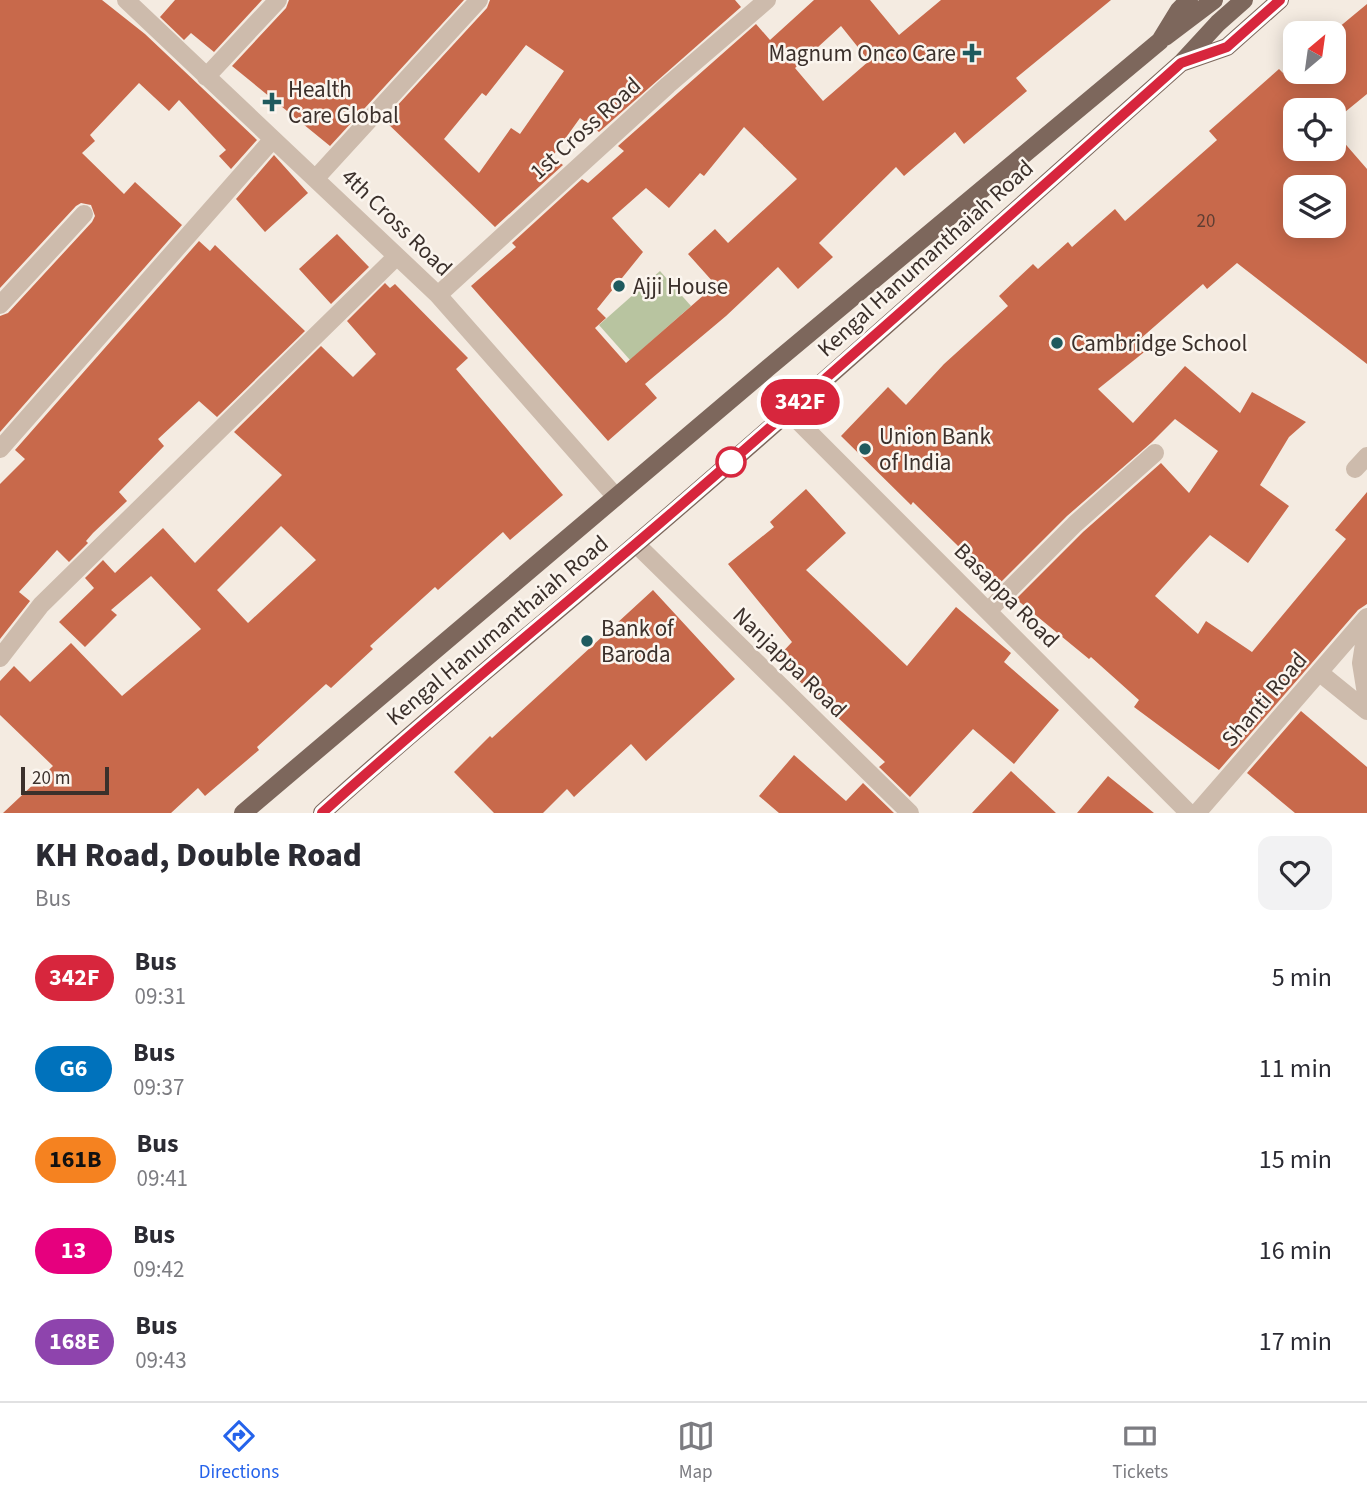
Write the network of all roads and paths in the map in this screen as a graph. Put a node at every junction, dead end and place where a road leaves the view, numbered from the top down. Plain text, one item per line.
1 (126, 0) edge
2 (278, 0) edge
3 (479, 0) edge
4 (767, 0) edge
5 (1244, 0) edge
6 (1280, 0) edge
7 (1201, 4) edge
8 (1181, 63) junction
9 (206, 77) junction
10 (273, 139) junction
11 (316, 178) junction
12 (84, 214) dead end
13 (396, 257) junction
14 (438, 295) junction
15 (0, 305) edge
16 (789, 412) junction
17 (0, 449) edge
18 (1155, 453) dead end
19 (617, 497) junction
20 (636, 544) junction
21 (988, 611) junction
22 (1367, 617) edge
23 (1367, 625) edge
24 (0, 657) edge
25 (1320, 673) junction
26 (1367, 700) edge
27 (1367, 711) edge
28 (243, 813) edge
29 (322, 813) edge
30 (910, 813) edge
31 (1189, 813) edge
32 (1197, 813) edge

1 - 9 street, 4th Cross Road
2 - 9 street
3 - 11 street
4 - 14 street, 1st Cross Road
5 - 8 main road
6 - 8 main road, Kengal Hanumanthaiah Road
7 - 19 main road, Kengal Hanumanthaiah Road
8 - 16 main road, Kengal Hanumanthaiah Road
9 - 10 street, 4th Cross Road
10 - 11 street, 4th Cross Road
10 - 17 street
11 - 13 street, 4th Cross Road
12 - 15 street
13 - 14 street, 4th Cross Road
13 - 24 street
14 - 19 street, 4th Cross Road
16 - 20 main road, Kengal Hanumanthaiah Road
16 - 21 street, Basappa Road
18 - 21 street
19 - 28 main road, Kengal Hanumanthaiah Road
20 - 29 main road, Kengal Hanumanthaiah Road
20 - 30 street, Nanjappa Road
21 - 31 street, Basappa Road
22 - 25 street, Shanti Road
23 - 26 street
25 - 27 street
25 - 32 street, Shanti Road

